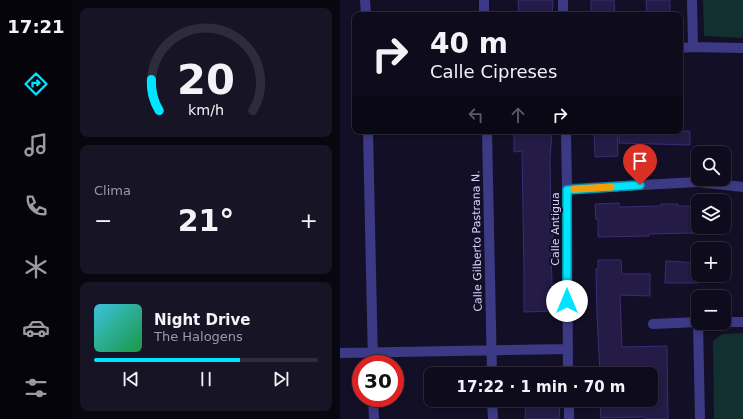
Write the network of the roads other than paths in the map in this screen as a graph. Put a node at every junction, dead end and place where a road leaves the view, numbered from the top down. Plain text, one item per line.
1 (365, 0) edge
2 (484, 0) edge
3 (563, 0) edge
4 (692, 0) edge
5 (366, 12) edge
6 (484, 12) edge
7 (563, 12) edge
8 (693, 47) junction
9 (683, 48) edge
10 (743, 48) edge
11 (368, 134) edge
12 (487, 134) edge
13 (566, 134) edge
14 (743, 187) edge
15 (567, 190) junction
16 (731, 322) edge
17 (743, 322) edge
18 (691, 323) edge
19 (653, 324) dead end
20 (698, 330) edge
21 (567, 349) junction
22 (491, 350) junction
23 (372, 352) junction
24 (340, 353) edge
25 (492, 367) edge
26 (568, 367) edge
27 (373, 407) edge
28 (492, 407) edge
29 (569, 407) edge
30 (374, 419) edge
31 (493, 419) edge
32 (569, 419) edge
33 (700, 419) edge

1 - 5 street
2 - 6 street
3 - 7 street
4 - 8 street
8 - 9 street
8 - 10 street
11 - 23 street
12 - 22 street, Calle Gilberto Pastrana N.
13 - 15 street, Calle Antigua
14 - 15 street
15 - 21 street, Calle Antigua
16 - 17 street
18 - 19 street
20 - 33 street
21 - 22 street
21 - 26 street, Calle Antigua
22 - 23 street
22 - 25 street, Calle Gilberto Pastrana N.
23 - 24 street
27 - 30 street
28 - 31 street
29 - 32 street

